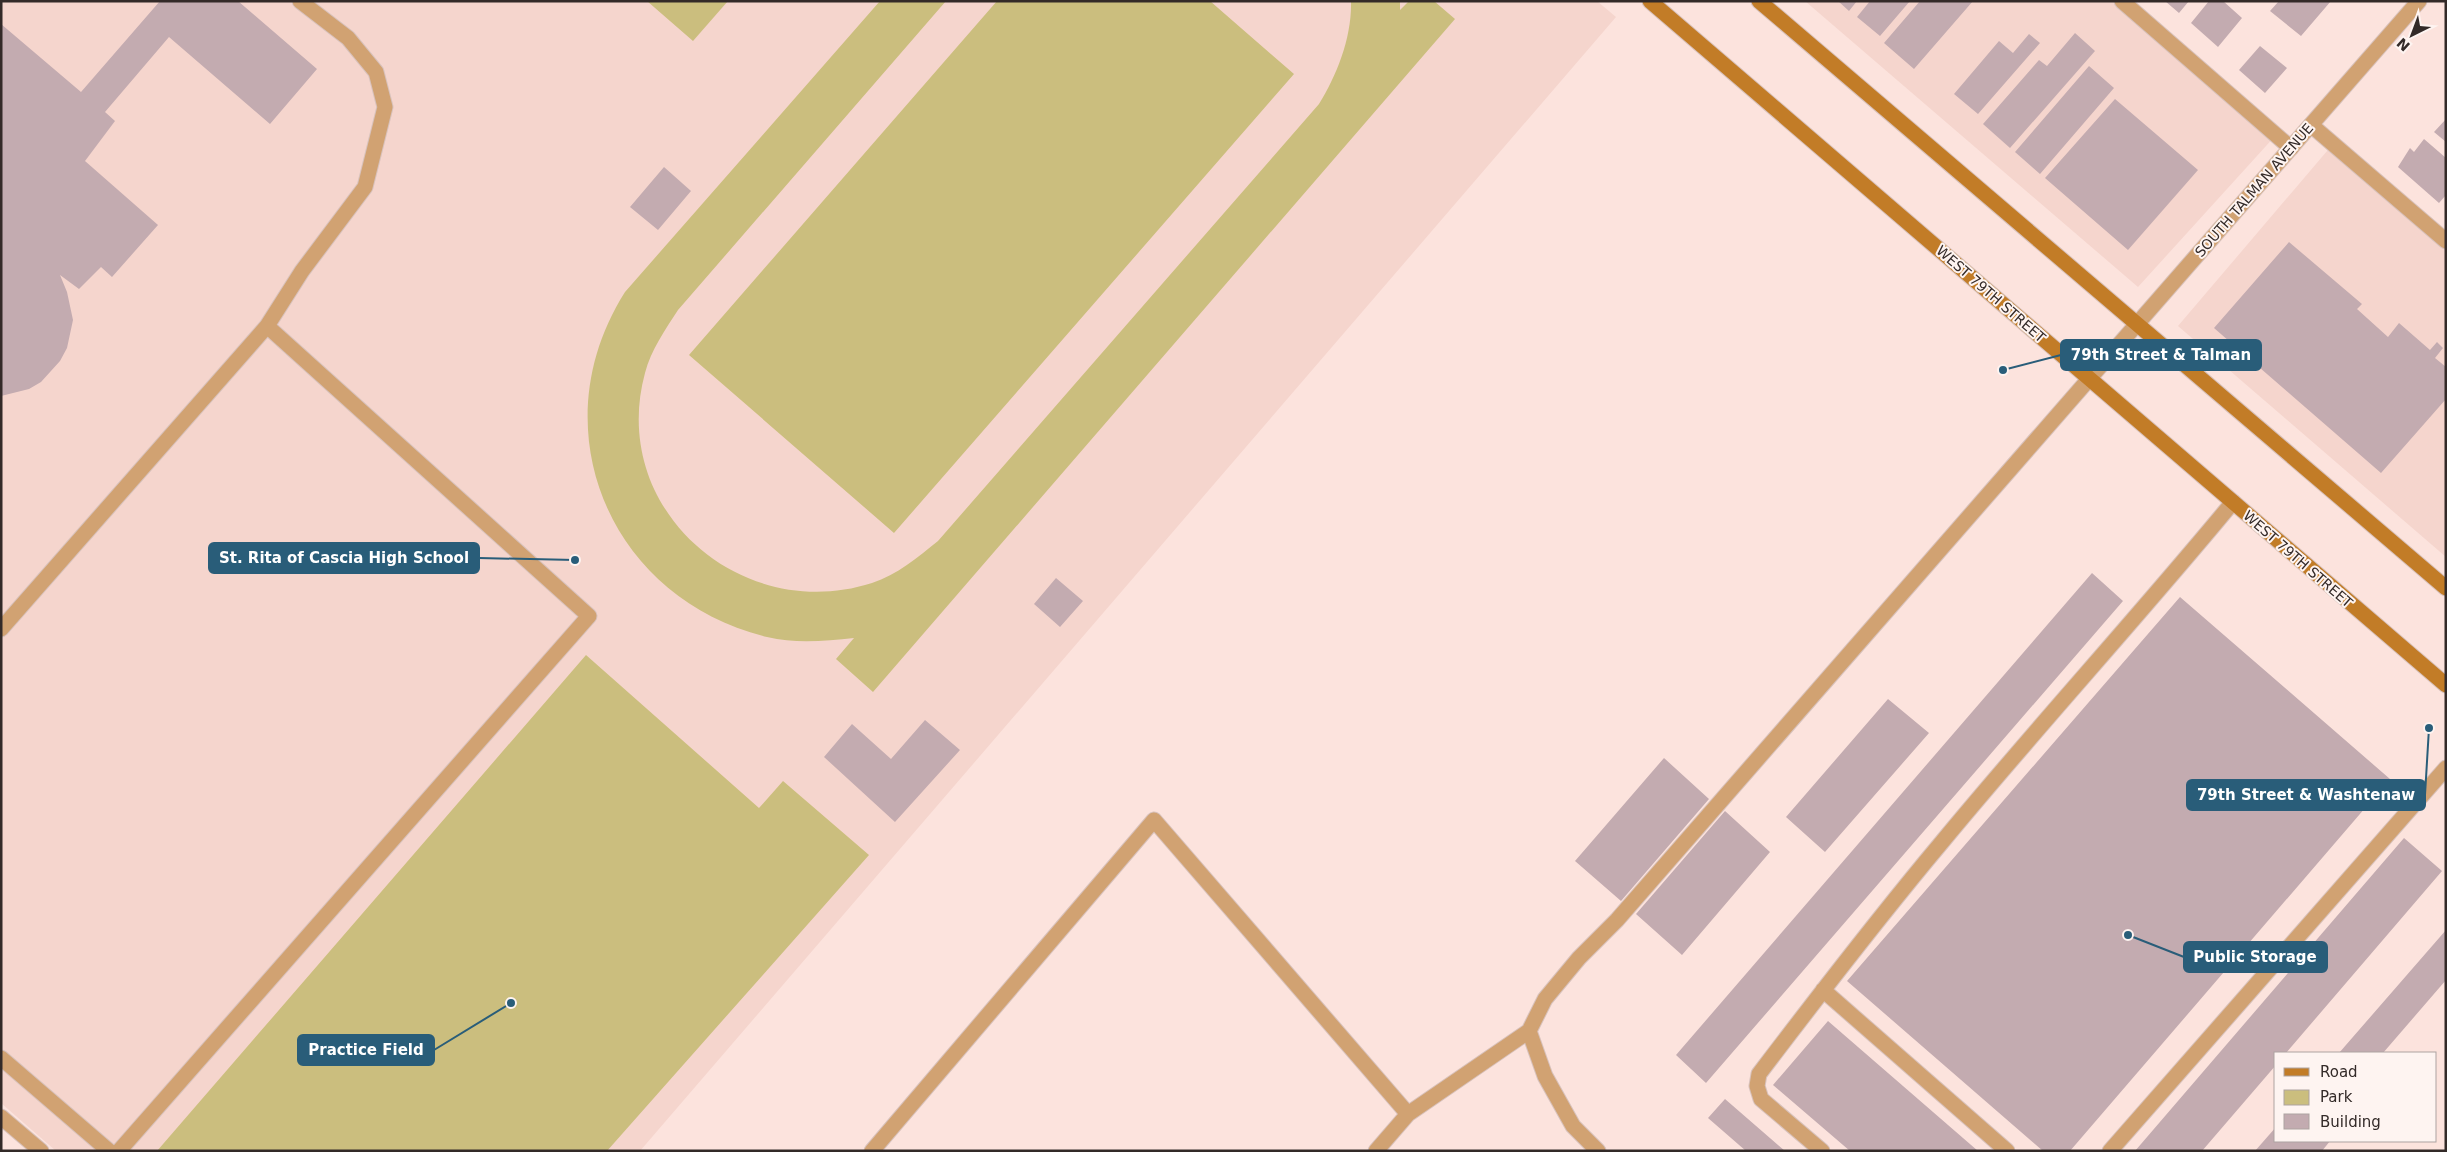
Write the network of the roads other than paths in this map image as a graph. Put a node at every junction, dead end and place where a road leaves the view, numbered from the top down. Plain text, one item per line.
1 (300, 1) edge
2 (1650, 1) edge
3 (1759, 1) edge
4 (2122, 1) edge
5 (2419, 1) edge
6 (2311, 125) junction
7 (2291, 148) junction
8 (2446, 241) edge
9 (2137, 324) junction
10 (267, 326) junction
11 (2089, 379) junction
12 (2232, 502) junction
13 (2446, 588) edge
14 (1, 629) edge
15 (2446, 685) edge
16 (2446, 768) edge
17 (1823, 990) junction
18 (1529, 1031) junction
19 (1, 1058) edge
20 (1408, 1114) junction
21 (1, 1117) edge
22 (42, 1151) edge
23 (109, 1151) edge
24 (119, 1151) edge
25 (872, 1151) edge
26 (1376, 1151) edge
27 (1598, 1151) edge
28 (1822, 1151) edge
29 (2007, 1151) edge
30 (2110, 1151) edge

1 - 10 street
2 - 11 main road, WEST 79TH STREET
3 - 9 main road
4 - 7 street
5 - 6 street, SOUTH TALMAN AVENUE
6 - 7 street, SOUTH TALMAN AVENUE
6 - 8 street
7 - 9 street, SOUTH TALMAN AVENUE
9 - 11 street, SOUTH TALMAN AVENUE
9 - 13 main road
10 - 14 street
10 - 24 street
11 - 12 main road, WEST 79TH STREET
11 - 18 street, SOUTH TALMAN AVENUE
12 - 15 main road, WEST 79TH STREET
12 - 17 street
16 - 30 street
17 - 28 street
17 - 29 street
18 - 20 street
18 - 27 street
19 - 23 street
20 - 25 street
20 - 26 street
21 - 22 street

